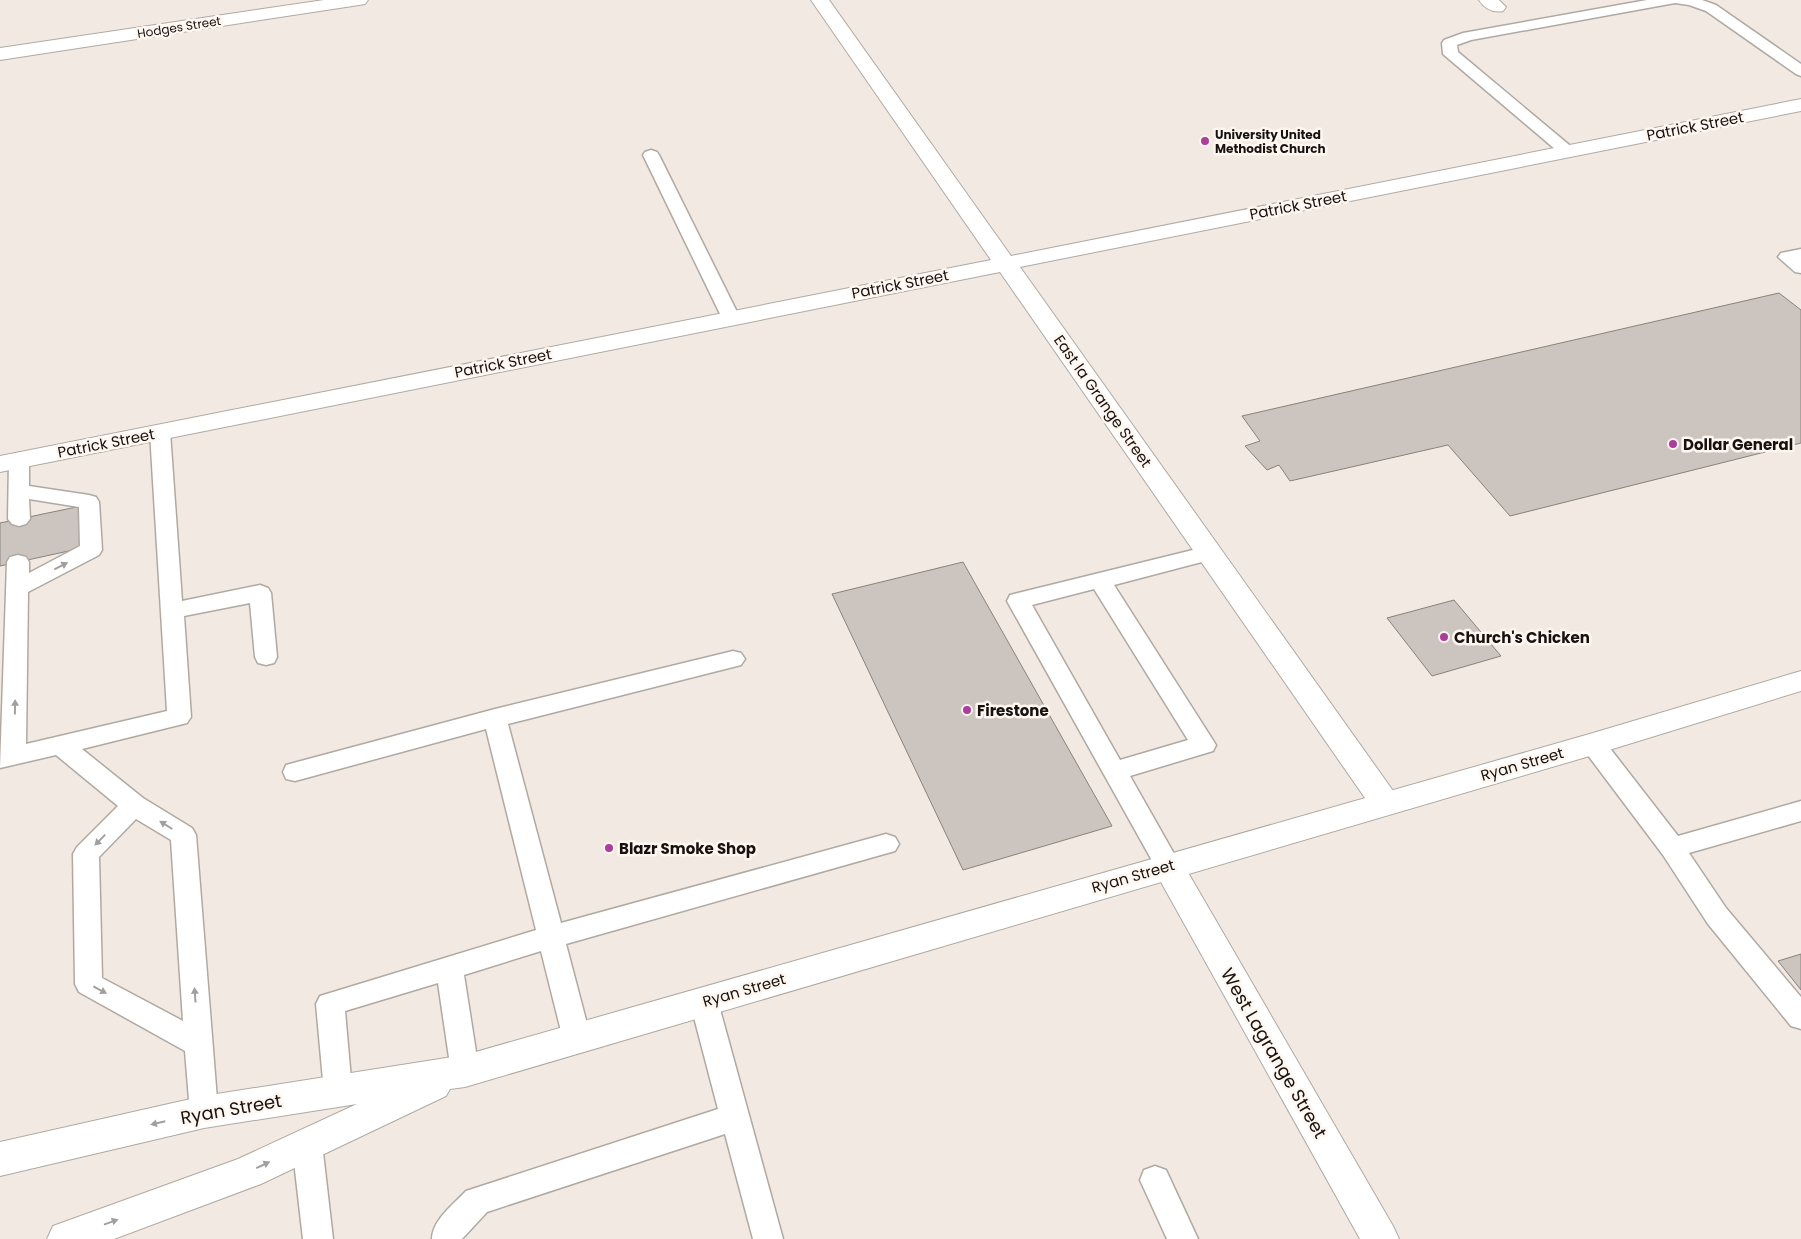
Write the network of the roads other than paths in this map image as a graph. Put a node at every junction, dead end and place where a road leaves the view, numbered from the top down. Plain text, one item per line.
1 (359, 0) edge
2 (820, 0) edge
3 (1671, 0) edge
4 (1680, 0) edge
5 (0, 54) edge
6 (1801, 71) edge
7 (1801, 106) edge
8 (1568, 152) junction
9 (651, 155) dead end
10 (1801, 254) edge
11 (1005, 263) junction
12 (1801, 268) edge
13 (731, 318) junction
14 (160, 432) junction
15 (9, 462) edge
16 (19, 491) junction
17 (19, 519) dead end
18 (1209, 553) junction
19 (18, 562) dead end
20 (1100, 580) junction
21 (17, 588) junction
22 (171, 611) junction
23 (266, 657) dead end
24 (733, 658) dead end
25 (1801, 682) edge
26 (496, 718) junction
27 (1594, 744) junction
28 (60, 745) junction
29 (7, 758) edge
30 (1114, 771) junction
31 (295, 772) dead end
32 (1385, 803) junction
33 (134, 805) junction
34 (1801, 811) edge
35 (886, 844) dead end
36 (1672, 848) junction
37 (1168, 866) junction
38 (551, 937) junction
39 (449, 968) junction
40 (704, 1002) junction
41 (1801, 1016) edge
42 (577, 1039) junction
43 (199, 1044) junction
44 (465, 1071) junction
45 (338, 1091) junction
46 (204, 1112) junction
47 (735, 1117) junction
48 (307, 1144) junction
49 (0, 1159) edge
50 (1155, 1180) dead end
51 (66, 1239) edge
52 (318, 1239) edge
53 (447, 1239) edge
54 (768, 1239) edge
55 (1183, 1239) edge
56 (1380, 1239) edge

1 - 5 street, Hodges Street
2 - 11 street, East la Grange Street
3 - 8 lane
4 - 6 lane
7 - 8 street, Patrick Street
8 - 11 street, Patrick Street
9 - 13 lane
10 - 12 lane
11 - 13 street, Patrick Street
11 - 18 street, East la Grange Street
13 - 14 street, Patrick Street
14 - 15 street, Patrick Street
14 - 22 lane
15 - 16 lane
16 - 17 lane
21 -> 16 lane
18 - 20 lane
18 - 32 street, East la Grange Street
19 - 21 lane
20 - 30 lane
20 - 30 lane
29 -> 21 lane
22 - 23 lane
22 - 28 lane
24 - 26 lane
25 - 27 street, Ryan Street
26 - 31 lane
26 - 38 lane
27 - 32 street, Ryan Street
27 - 36 lane
28 - 29 lane
28 - 33 lane
30 - 37 lane
32 - 37 street, Ryan Street
43 -> 33 lane
33 -> 43 lane
34 - 36 lane
35 - 38 lane
36 - 41 lane
37 - 40 street, Ryan Street
37 - 56 street, West Lagrange Street
38 - 39 lane
38 - 42 lane
39 - 44 lane
39 - 45 lane
40 - 42 street, Ryan Street
40 - 47 lane
42 - 44 street, Ryan Street
43 - 46 lane
44 - 45 street, Ryan Street
44 - 48 street, Ryan Street
45 - 46 street, Ryan Street
46 -> 49 street, Ryan Street
47 - 53 lane
47 - 54 lane
51 -> 48 street, Ryan Street
48 - 52 lane
50 - 55 lane

